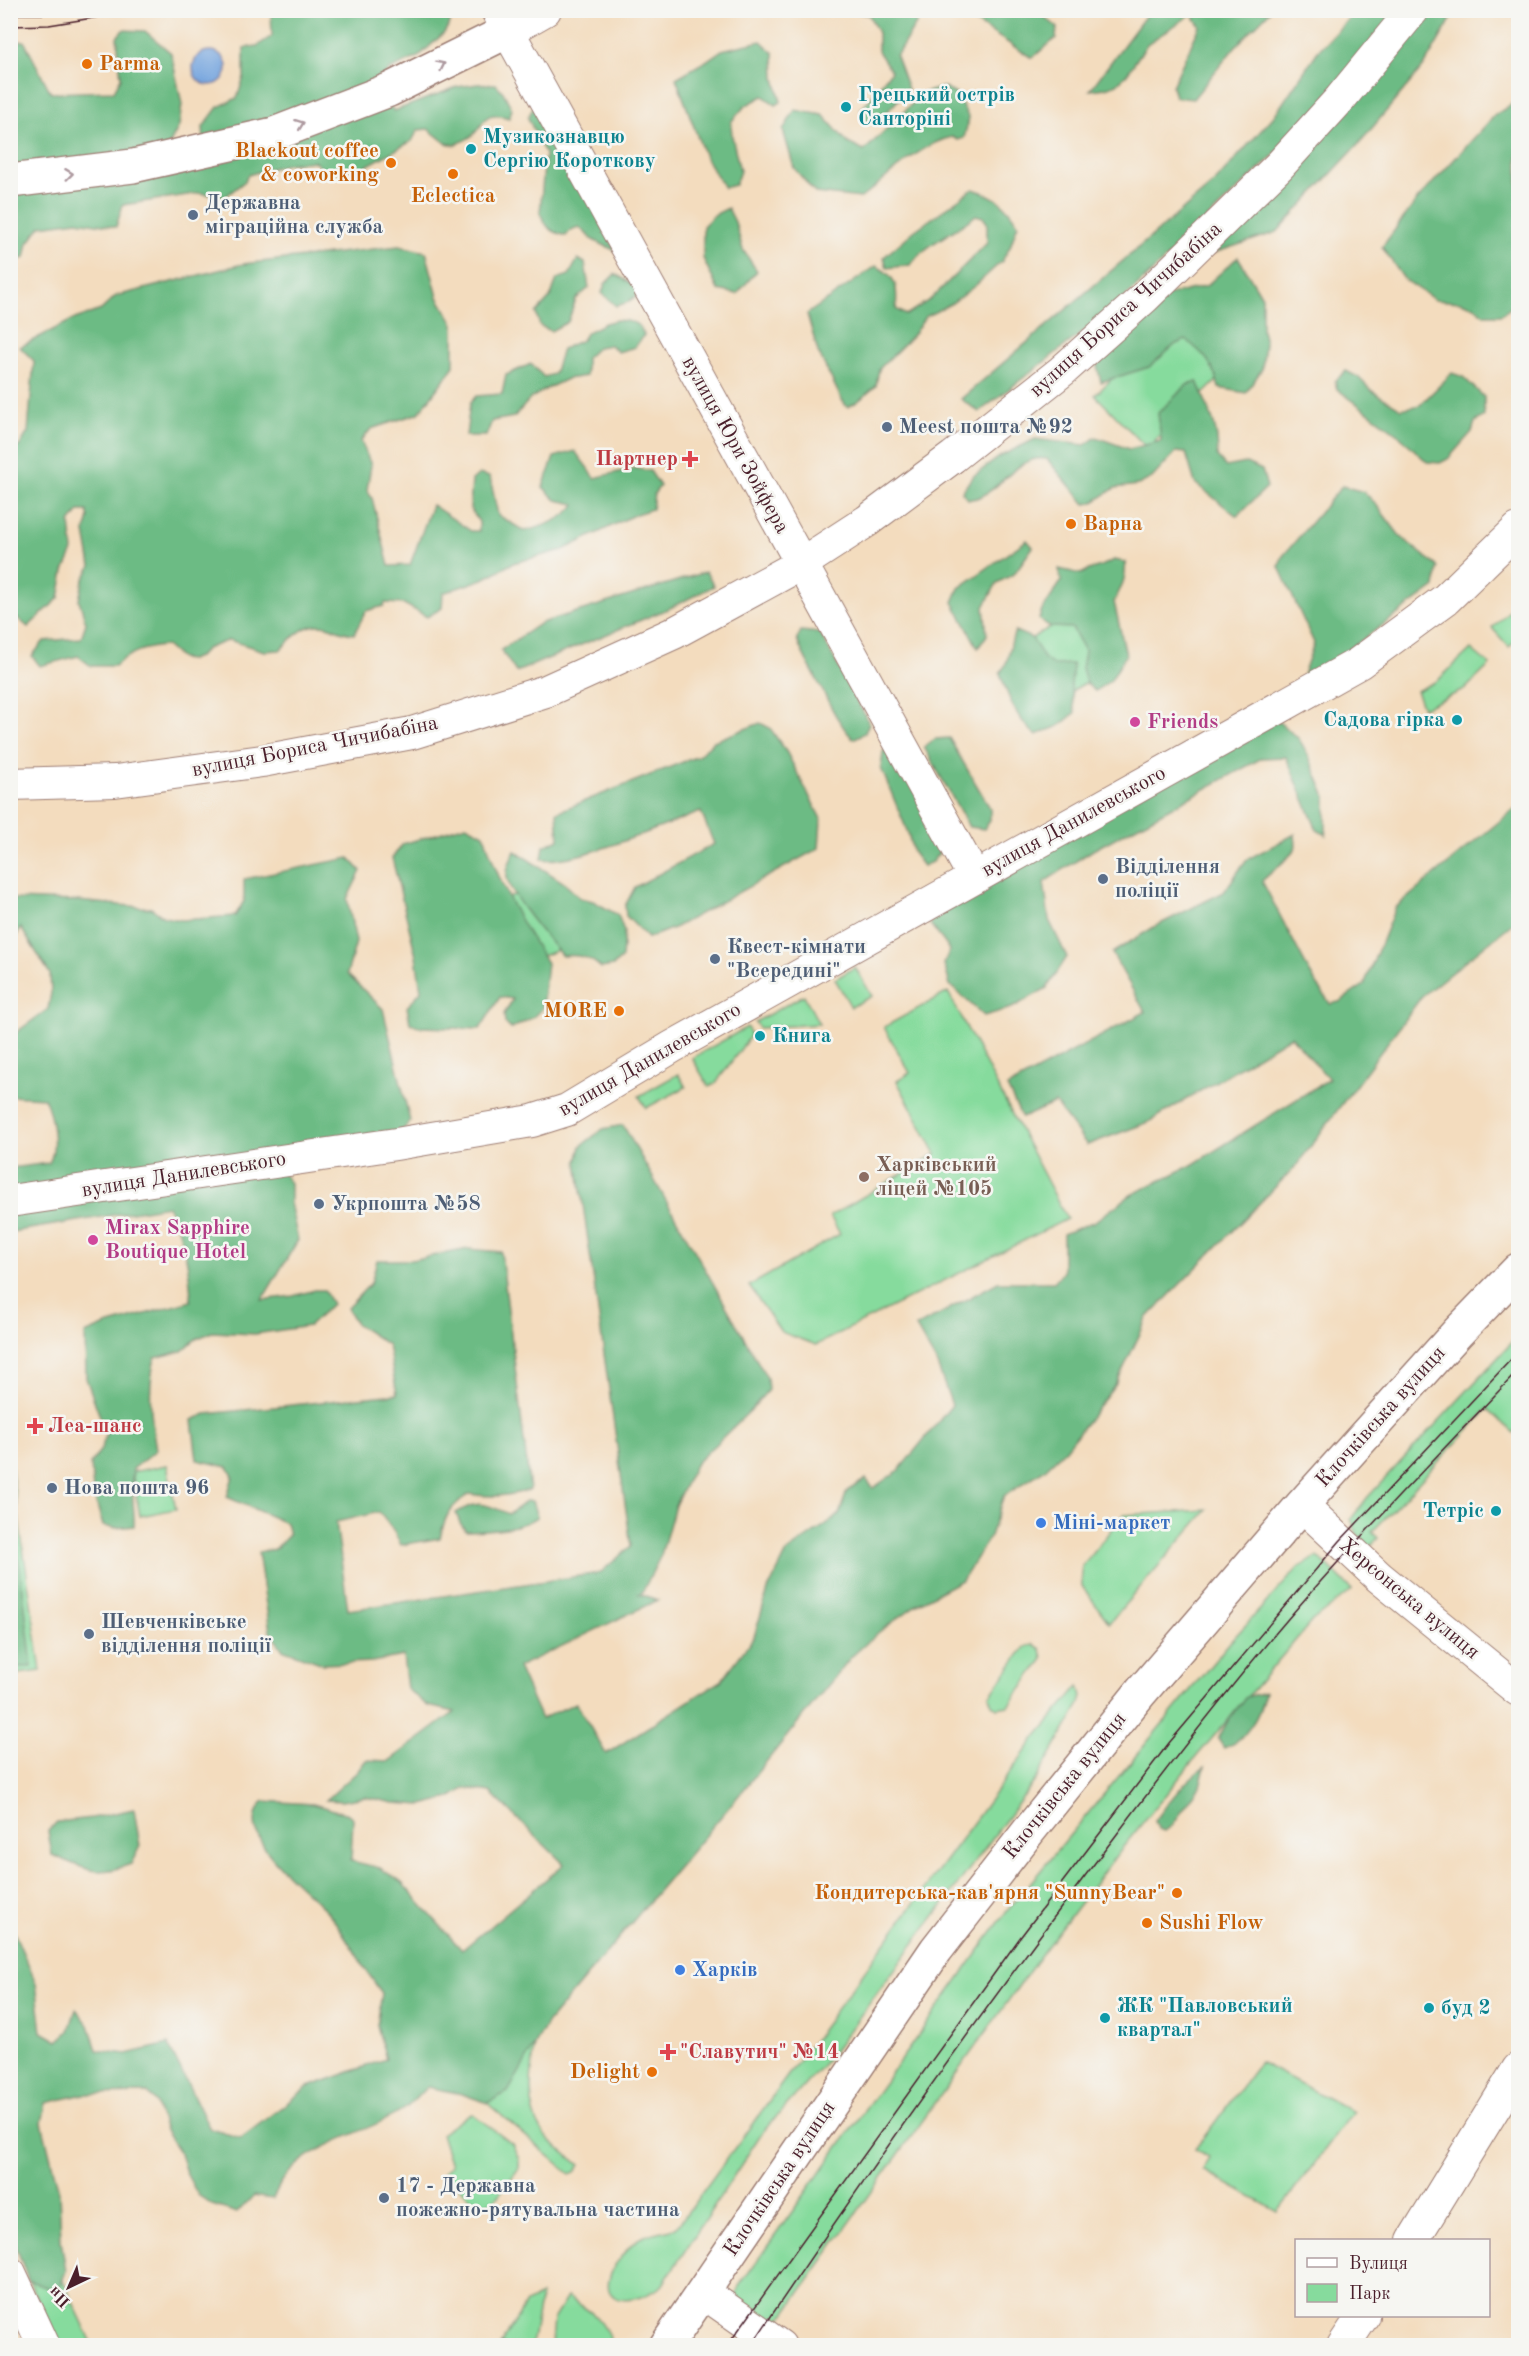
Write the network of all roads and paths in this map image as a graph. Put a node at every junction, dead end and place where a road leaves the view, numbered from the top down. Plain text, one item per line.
1 (545, 10) edge
2 (1413, 10) edge
3 (503, 21) edge
4 (10, 181) edge
5 (1518, 528) edge
6 (801, 564) junction
7 (10, 784) edge
8 (974, 877) junction
9 (10, 1201) edge
10 (1518, 1269) edge
11 (1302, 1505) junction
12 (1518, 1690) edge
13 (1518, 2069) edge
14 (1414, 2239) edge
15 (10, 2273) edge
16 (704, 2293) junction
17 (1362, 2317) edge
18 (44, 2346) edge
19 (666, 2346) edge
20 (780, 2346) edge
21 (1343, 2346) edge

1 - 3 street
2 - 6 street, вулиця Бориса Чичибабіна
4 -> 3 main road
3 - 6 street, вулиця Юри Зойфера
5 - 8 street, вулиця Данилевського
6 - 7 street, вулиця Бориса Чичибабіна
6 - 8 street, вулиця Юри Зойфера
8 - 9 street, вулиця Данилевського
10 - 11 main road, Клочківська вулиця
11 - 12 street, Херсонська вулиця
11 - 16 main road, Клочківська вулиця
13 - 14 street
15 - 18 street
16 - 19 main road, Клочківська вулиця
16 - 20 street
17 - 21 street

